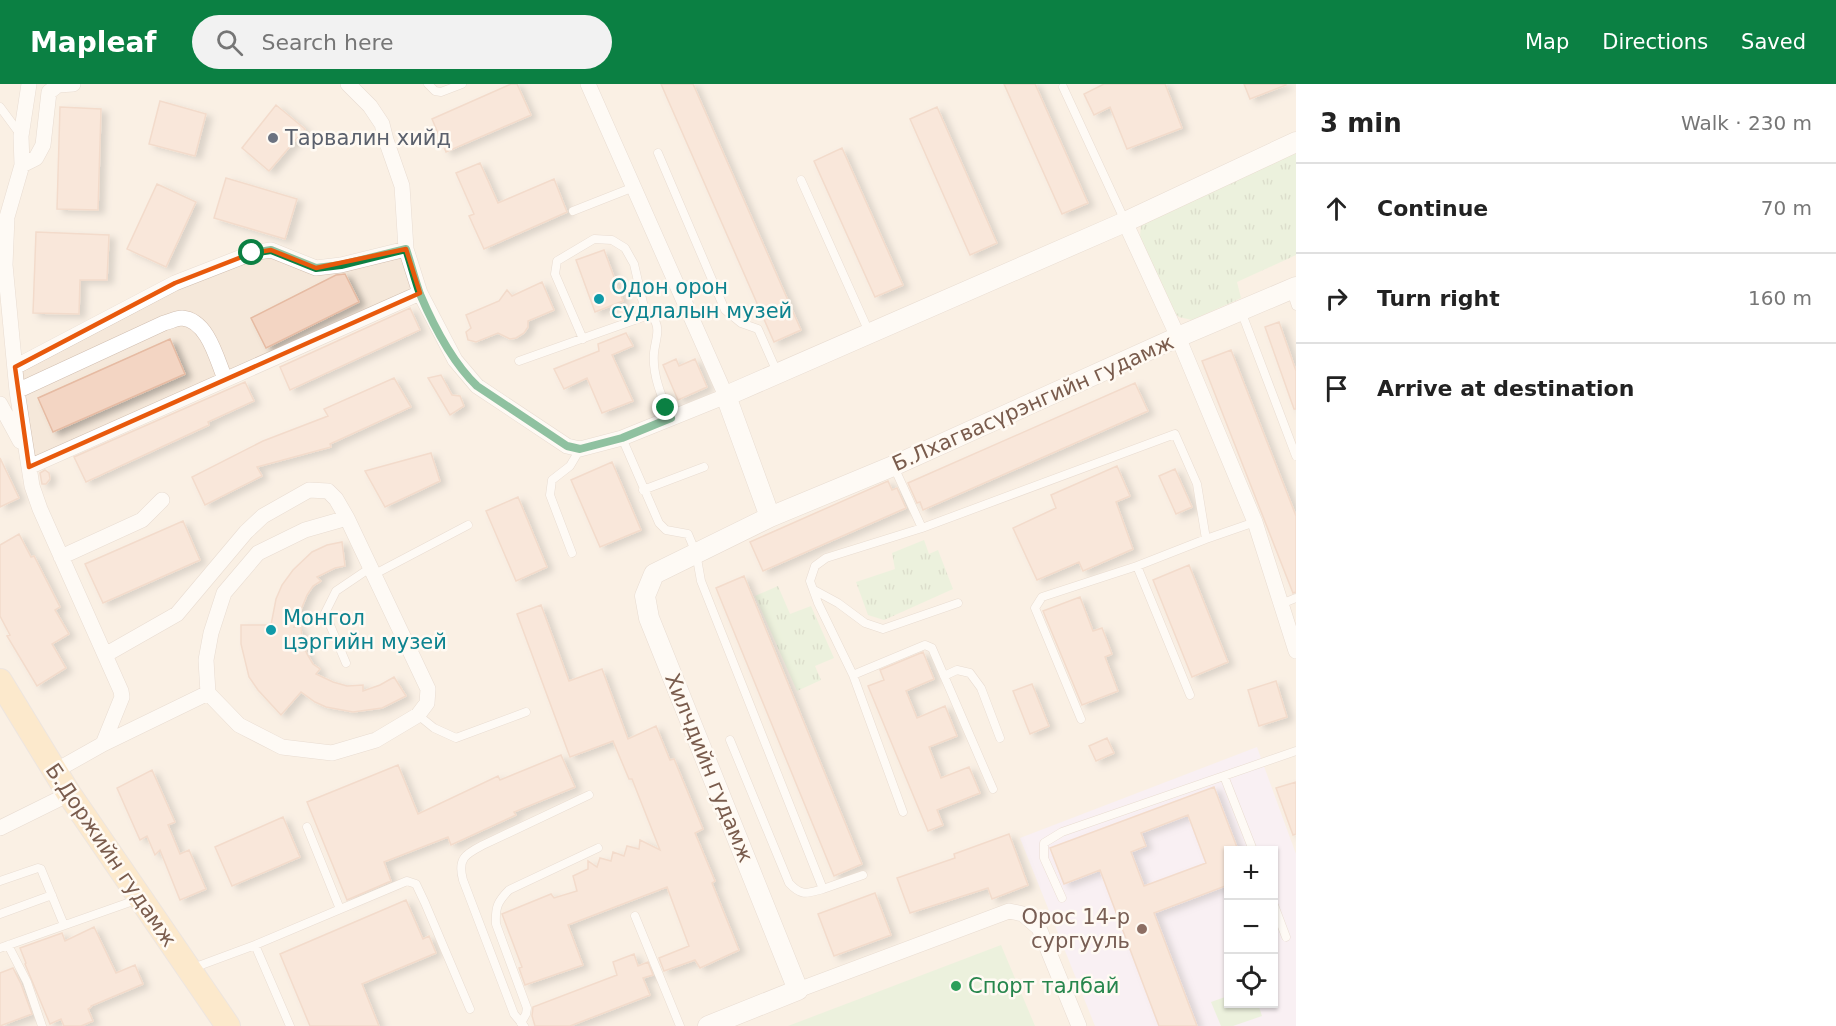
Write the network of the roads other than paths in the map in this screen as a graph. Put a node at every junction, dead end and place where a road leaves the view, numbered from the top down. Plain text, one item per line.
1 (29, 84) edge
2 (73, 84) edge
3 (348, 84) edge
4 (428, 84) edge
5 (462, 84) edge
6 (588, 84) edge
7 (1063, 87) dead end
8 (0, 106) edge
9 (21, 136) junction
10 (1296, 142) edge
11 (658, 153) dead end
12 (22, 165) junction
13 (801, 180) dead end
14 (634, 187) junction
15 (573, 211) dead end
16 (1125, 222) junction
17 (406, 249) junction
18 (420, 293) junction
19 (1294, 294) edge
20 (1241, 311) junction
21 (646, 316) junction
22 (870, 334) junction
23 (1178, 338) junction
24 (583, 339) junction
25 (519, 361) dead end
26 (15, 367) junction
27 (777, 374) junction
28 (225, 379) junction
29 (17, 391) junction
30 (726, 396) junction
31 (0, 404) edge
32 (671, 418) junction
33 (622, 438) junction
34 (580, 449) junction
35 (26, 451) junction
36 (1296, 456) edge
37 (893, 466) junction
38 (28, 467) junction
39 (704, 467) dead end
40 (643, 490) junction
41 (162, 500) dead end
42 (770, 517) junction
43 (347, 518) junction
44 (1255, 522) junction
45 (468, 525) dead end
46 (922, 528) junction
47 (1206, 539) junction
48 (572, 553) dead end
49 (696, 553) junction
50 (61, 556) junction
51 (1137, 566) junction
52 (371, 572) junction
53 (814, 590) junction
54 (1296, 598) edge
55 (958, 603) dead end
56 (1280, 605) junction
57 (1296, 651) edge
58 (105, 655) junction
59 (346, 663) dead end
60 (853, 675) junction
61 (944, 676) junction
62 (0, 681) edge
63 (208, 693) junction
64 (1190, 694) dead end
65 (526, 712) dead end
66 (418, 715) junction
67 (1081, 719) dead end
68 (1000, 738) dead end
69 (730, 740) dead end
70 (103, 744) junction
71 (1296, 751) edge
72 (55, 771) junction
73 (1224, 776) junction
74 (993, 789) dead end
75 (69, 794) junction
76 (589, 795) dead end
77 (903, 812) dead end
78 (307, 827) dead end
79 (0, 828) edge
80 (1251, 846) edge
81 (598, 848) dead end
82 (863, 875) dead end
83 (0, 880) edge
84 (823, 889) junction
85 (52, 895) junction
86 (140, 898) junction
87 (1062, 898) dead end
88 (340, 909) junction
89 (0, 914) edge
90 (635, 916) dead end
91 (1278, 916) edge
92 (64, 925) junction
93 (1286, 937) dead end
94 (0, 938) edge
95 (255, 945) junction
96 (4, 947) edge
97 (188, 970) junction
98 (798, 990) junction
99 (470, 1009) dead end
100 (522, 1024) edge
101 (42, 1026) edge
102 (228, 1026) edge
103 (290, 1026) edge
104 (680, 1026) edge
105 (708, 1026) edge
106 (1079, 1026) edge

1 - 9 street
2 - 12 street
3 - 17 street
4 - 5 lane
6 - 14 street
7 - 16 lane
8 - 9 lane
9 - 12 street
10 - 16 street
11 - 27 lane
12 - 26 street
13 - 22 lane
14 - 15 lane
14 - 30 street
16 - 22 street
16 - 23 street
17 - 18 street
17 - 26 street
18 - 28 street
18 - 34 street
19 - 20 street, Б.Лхагвасүрэнгийн гудамж
20 - 23 street, Б.Лхагвасүрэнгийн гудамж
20 - 36 lane
21 - 24 lane
21 - 24 lane
21 - 32 lane
22 - 27 street
23 - 37 street, Б.Лхагвасүрэнгийн гудамж
23 - 44 street
24 - 25 lane
26 - 29 street
27 - 30 street
28 - 29 street
28 - 38 street
29 - 35 street
30 - 32 street
30 - 42 street
31 - 35 street
32 - 33 street
33 - 34 street
33 - 40 lane
34 - 48 lane
35 - 38 street
37 - 42 street, Б.Лхагвасүрэнгийн гудамж
37 - 46 lane
38 - 50 street
39 - 40 lane
40 - 49 lane
41 - 50 street
42 - 49 street, Хилчдийн гудамж
43 - 52 street
43 - 58 street
43 - 63 street
44 - 47 lane
44 - 56 street
45 - 52 lane
46 - 47 lane
46 - 53 lane
47 - 51 lane
49 - 84 lane
49 - 98 street, Хилчдийн гудамж
50 - 58 street
51 - 64 lane
51 - 67 lane
52 - 59 lane
52 - 66 street
53 - 55 lane
53 - 60 lane
54 - 56 lane
56 - 57 street
58 - 70 street
60 - 61 lane
60 - 77 lane
61 - 68 lane
61 - 74 lane
62 - 72 main road, Б.Доржийн гудамж
63 - 66 street
63 - 70 street
65 - 66 lane
69 - 84 lane
70 - 72 street
71 - 73 lane
72 - 75 main road, Б.Доржийн гудамж
73 - 80 lane
73 - 87 lane
75 - 79 street
75 - 86 main road, Б.Доржийн гудамж
76 - 100 lane
78 - 88 lane
81 - 100 lane
82 - 84 lane
83 - 85 lane
85 - 89 lane
85 - 92 lane
86 - 92 lane
86 - 97 main road, Б.Доржийн гудамж
88 - 95 lane
88 - 99 lane
90 - 104 lane
91 - 93 lane
92 - 96 lane
94 - 96 lane
95 - 97 lane
95 - 103 lane
96 - 101 lane
97 - 102 main road, Б.Доржийн гудамж
98 - 105 street
98 - 106 street

